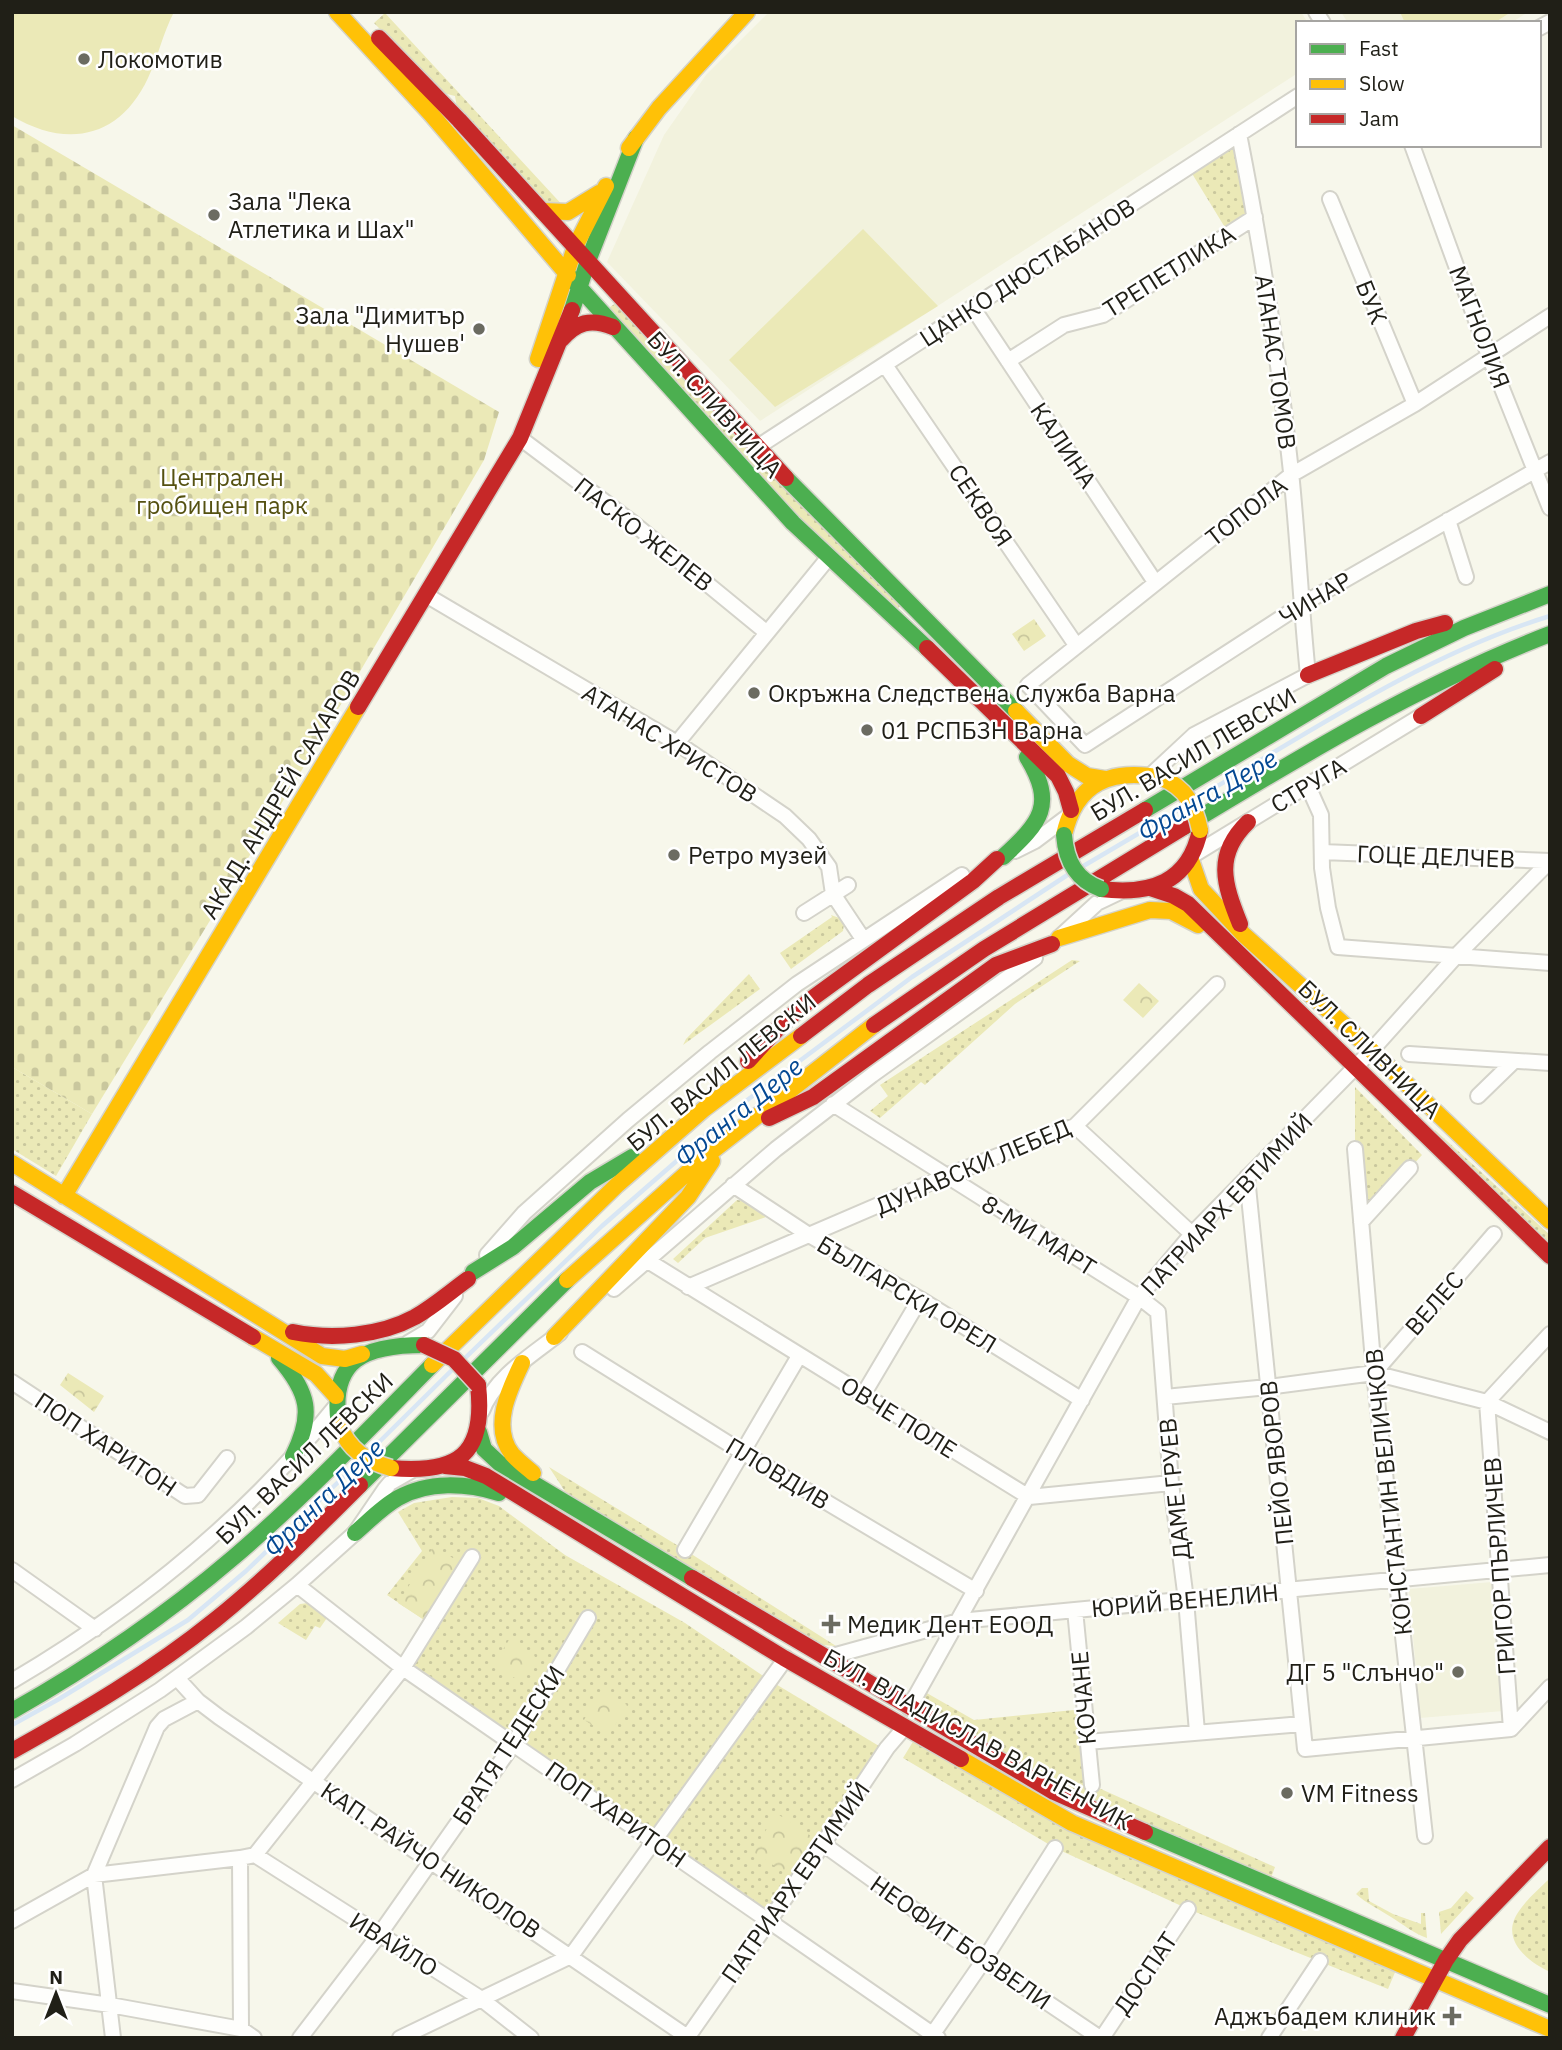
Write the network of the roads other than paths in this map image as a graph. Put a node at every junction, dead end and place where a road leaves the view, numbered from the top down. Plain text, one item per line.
1 (337, 12) edge
2 (354, 12) edge
3 (747, 12) edge
4 (1296, 97) edge
5 (1239, 134) junction
6 (636, 138) junction
7 (1413, 147) edge
8 (603, 191) junction
9 (1329, 199) dead end
10 (542, 211) junction
11 (1255, 217) junction
12 (575, 247) junction
13 (588, 261) junction
14 (566, 274) junction
15 (580, 290) junction
16 (972, 308) junction
17 (1550, 316) edge
18 (614, 328) junction
19 (554, 349) junction
20 (1489, 356) junction
21 (1008, 361) junction
22 (885, 365) junction
23 (1415, 404) junction
24 (529, 412) junction
25 (520, 438) junction
26 (756, 448) junction
27 (1550, 462) edge
28 (1536, 470) junction
29 (1291, 475) junction
30 (1550, 508) edge
31 (1448, 520) junction
32 (828, 557) junction
33 (1466, 578) dead end
34 (1155, 582) junction
35 (1550, 594) edge
36 (426, 595) junction
37 (906, 600) junction
38 (1301, 605) junction
39 (892, 615) junction
40 (766, 632) junction
41 (1550, 636) edge
42 (1076, 645) junction
43 (1308, 675) junction
44 (1421, 716) joint
45 (1002, 722) junction
46 (677, 743) junction
47 (1085, 745) joint
48 (1156, 776) junction
49 (1105, 779) junction
50 (1308, 786) junction
51 (1069, 814) junction
52 (1248, 822) junction
53 (1322, 852) junction
54 (1193, 857) junction
55 (1000, 858) junction
56 (1550, 861) edge
57 (848, 885) dead end
58 (1150, 888) junction
59 (1120, 892) junction
60 (832, 894) junction
61 (804, 913) dead end
62 (1244, 935) junction
63 (863, 939) junction
64 (1056, 941) junction
65 (1231, 947) junction
66 (1457, 956) junction
67 (1550, 963) edge
68 (1217, 984) dead end
69 (1371, 1051) junction
70 (1409, 1054) dead end
71 (1514, 1061) junction
72 (1550, 1063) edge
73 (1356, 1066) junction
74 (1478, 1096) dead end
75 (834, 1104) junction
76 (700, 1113) junction
77 (1075, 1126) junction
78 (729, 1137) junction
79 (1355, 1149) dead end
80 (12, 1163) edge
81 (1410, 1168) dead end
82 (946, 1176) junction
83 (1247, 1177) junction
84 (733, 1185) junction
85 (12, 1193) edge
86 (64, 1196) junction
87 (1550, 1221) edge
88 (1361, 1222) junction
89 (1192, 1234) junction
90 (1494, 1234) dead end
91 (809, 1235) junction
92 (1550, 1256) edge
93 (648, 1261) junction
94 (470, 1276) junction
95 (688, 1287) junction
96 (1139, 1297) junction
97 (920, 1298) junction
98 (274, 1327) junction
99 (1550, 1334) edge
100 (554, 1337) junction
101 (265, 1344) junction
102 (404, 1345) junction
103 (582, 1352) dead end
104 (362, 1354) junction
105 (799, 1356) junction
106 (522, 1363) junction
107 (1374, 1373) junction
108 (12, 1382) edge
109 (1268, 1387) junction
110 (863, 1395) junction
111 (1165, 1397) junction
112 (1082, 1400) junction
113 (336, 1401) junction
114 (1487, 1402) junction
115 (481, 1413) junction
116 (479, 1432) junction
117 (1550, 1432) edge
118 (742, 1452) junction
119 (293, 1456) junction
120 (227, 1458) dead end
121 (445, 1466) junction
122 (412, 1471) junction
123 (1171, 1483) junction
124 (1029, 1497) junction
125 (566, 1503) junction
126 (538, 1507) junction
127 (355, 1533) junction
128 (685, 1550) dead end
129 (472, 1557) dead end
130 (1550, 1565) edge
131 (12, 1570) edge
132 (1499, 1570) junction
133 (1398, 1579) junction
134 (298, 1585) junction
135 (1290, 1590) junction
136 (976, 1591) junction
137 (1186, 1600) junction
138 (1075, 1610) junction
139 (587, 1618) dead end
140 (959, 1621) junction
141 (95, 1629) junction
142 (786, 1658) junction
143 (825, 1658) junction
144 (403, 1668) junction
145 (177, 1678) junction
146 (12, 1681) edge
147 (1550, 1687) edge
148 (198, 1701) junction
149 (909, 1708) junction
150 (12, 1711) edge
151 (1302, 1724) junction
152 (905, 1727) junction
153 (1511, 1729) junction
154 (1197, 1732) junction
155 (1413, 1737) junction
156 (1087, 1742) junction
157 (514, 1743) junction
158 (12, 1752) edge
159 (12, 1780) edge
160 (313, 1780) junction
161 (1092, 1785) dead end
162 (1425, 1836) dead end
163 (654, 1840) junction
164 (823, 1844) junction
165 (1550, 1847) edge
166 (1055, 1848) dead end
167 (247, 1857) junction
168 (431, 1861) junction
169 (94, 1875) junction
170 (1188, 1909) dead end
171 (769, 1920) junction
172 (12, 1921) edge
173 (379, 1935) junction
174 (571, 1956) junction
175 (984, 1960) junction
176 (1446, 1960) junction
177 (1320, 1961) dead end
178 (1435, 1980) junction
179 (12, 1992) edge
180 (481, 1998) junction
181 (110, 2005) junction
182 (1550, 2005) edge
183 (1550, 2029) edge
184 (247, 2034) edge
185 (521, 2035) edge
186 (933, 2036) edge
187 (688, 2037) edge
188 (113, 2038) edge
189 (300, 2038) edge
190 (400, 2038) edge
191 (1101, 2038) edge
192 (1269, 2038) edge
193 (1403, 2038) edge

1 - 14 main road, БУЛ. СЛИВНИЦА
2 - 10 main road, БУЛ. СЛИВНИЦА
3 - 6 main road, АКАД. АНДРЕЙ САХАРОВ
4 - 5 street, ЦАНКО ДЮСТАБАНОВ
5 - 11 street, АТАНАС ТОМОВ
5 - 16 street, ЦАНКО ДЮСТАБАНОВ
6 - 8 main road, АКАД. АНДРЕЙ САХАРОВ
6 - 13 main road, АКАД. АНДРЕЙ САХАРОВ
7 - 20 street, МАГНОЛИЯ
8 - 10 main road
8 - 12 main road, АКАД. АНДРЕЙ САХАРОВ
9 - 23 street, БУК
10 - 12 main road, БУЛ. СЛИВНИЦА
11 - 21 street, ТРЕПЕТЛИКА
11 - 29 street, АТАНАС ТОМОВ
12 - 13 main road, БУЛ. СЛИВНИЦА
12 - 14 main road, АКАД. АНДРЕЙ САХАРОВ
13 - 15 main road, АКАД. АНДРЕЙ САХАРОВ
13 - 26 main road, БУЛ. СЛИВНИЦА
14 - 15 main road, БУЛ. СЛИВНИЦА
14 - 24 main road, АКАД. АНДРЕЙ САХАРОВ
15 - 18 main road, БУЛ. СЛИВНИЦА
15 - 19 main road, АКАД. АНДРЕЙ САХАРОВ
16 - 21 street, КАЛИНА
16 - 22 street, ЦАНКО ДЮСТАБАНОВ
17 - 20 street, ТОПОЛА
18 - 19 main road
18 - 32 main road, БУЛ. СЛИВНИЦА
19 - 24 main road, АКАД. АНДРЕЙ САХАРОВ
20 - 23 street, ТОПОЛА
20 - 28 street, МАГНОЛИЯ
21 - 34 street, КАЛИНА
22 - 26 street, ЦАНКО ДЮСТАБАНОВ
22 - 42 street, СЕКВОЯ
23 - 29 street, ТОПОЛА
24 - 25 main road, АКАД. АНДРЕЙ САХАРОВ
25 - 36 main road, АКАД. АНДРЕЙ САХАРОВ
25 - 40 street, ПАСКО ЖЕЛЕВ
26 - 37 main road, БУЛ. СЛИВНИЦА
27 - 28 street, ЧИНАР
28 - 30 street, МАГНОЛИЯ
28 - 31 street, ЧИНАР
29 - 34 street, ТОПОЛА
29 - 38 street, АТАНАС ТОМОВ
31 - 33 street
31 - 38 street, ЧИНАР
32 - 39 main road, БУЛ. СЛИВНИЦА
32 - 40 street
34 - 42 street, ТОПОЛА
35 - 43 main road
35 - 76 main road, БУЛ. ВАСИЛ ЛЕВСКИ
36 - 46 street, АТАНАС ХРИСТОВ
36 - 86 main road, АКАД. АНДРЕЙ САХАРОВ
37 - 39 main road
37 - 49 main road, БУЛ. СЛИВНИЦА
38 - 43 street, АТАНАС ТОМОВ
38 - 47 street, ЧИНАР
39 - 45 main road, БУЛ. СЛИВНИЦА
40 - 46 street
41 - 44 main road
41 - 78 main road
42 - 47 street, ТОПОЛА
43 - 48 street
44 - 50 street, СТРУГА
45 - 51 main road, БУЛ. СЛИВНИЦА
45 - 55 main road
46 - 60 street, АТАНАС ХРИСТОВ
48 - 49 main road
48 - 54 main road, bridge
49 - 51 main road
50 - 52 street, СТРУГА
50 - 53 street
51 - 55 street
51 - 59 main road, bridge
52 - 54 street, СТРУГА
52 - 62 main road
53 - 56 street, ГОЦЕ ДЕЛЧЕВ
53 - 66 street
54 - 58 main road
54 - 62 main road, БУЛ. СЛИВНИЦА
55 - 63 street
55 - 76 main road
56 - 66 street, ПАТРИАРХ ЕВТИМИЙ
57 - 60 street
58 - 59 main road
58 - 65 main road, БУЛ. СЛИВНИЦА
59 - 64 street
60 - 61 street
60 - 63 street, АТАНАС ХРИСТОВ
62 - 69 main road, БУЛ. СЛИВНИЦА
63 - 94 street
64 - 65 main road
64 - 75 street
64 - 78 main road
65 - 73 main road, БУЛ. СЛИВНИЦА
66 - 67 street
66 - 69 street, ПАТРИАРХ ЕВТИМИЙ
68 - 77 street, ДУНАВСКИ ЛЕБЕД
69 - 73 street, ПАТРИАРХ ЕВТИМИЙ
69 - 87 main road, БУЛ. СЛИВНИЦА
70 - 71 street
71 - 72 street
71 - 74 street
73 - 83 street, ПАТРИАРХ ЕВТИМИЙ
73 - 92 main road, БУЛ. СЛИВНИЦА
75 - 82 street, 8-МИ МАРТ
75 - 84 street
76 - 94 main road
76 - 150 main road, БУЛ. ВАСИЛ ЛЕВСКИ
77 - 82 street, ДУНАВСКИ ЛЕБЕД
77 - 89 street
78 - 100 main road
78 - 158 main road
79 - 88 street, КОНСТАНТИН ВЕЛИЧКОВ
80 - 86 main road
81 - 88 street
82 - 91 street, ДУНАВСКИ ЛЕБЕД
82 - 96 street, 8-МИ МАРТ
83 - 89 street, ПАТРИАРХ ЕВТИМИЙ
83 - 109 street, ПЕЙО ЯВОРОВ
84 - 91 street, БЪЛГАРСКИ ОРЕЛ
84 - 93 street
85 - 101 main road
86 - 98 main road
88 - 107 street, КОНСТАНТИН ВЕЛИЧКОВ
89 - 96 street, ПАТРИАРХ ЕВТИМИЙ
90 - 107 street, ВЕЛЕС
91 - 95 street, ДУНАВСКИ ЛЕБЕД
91 - 97 street, БЪЛГАРСКИ ОРЕЛ
93 - 95 street, ОВЧЕ ПОЛЕ
93 - 100 street
94 - 98 main road
94 - 102 street
95 - 105 street, ОВЧЕ ПОЛЕ
96 - 111 street, ДАМЕ ГРУЕВ
96 - 112 street, ПАТРИАРХ ЕВТИМИЙ
97 - 110 street
97 - 112 street, БЪЛГАРСКИ ОРЕЛ
98 - 104 main road
99 - 114 street
100 - 106 street
101 - 113 main road
101 - 119 main road
102 - 104 main road
102 - 115 main road, bridge
103 - 118 street, ПЛОВДИВ
104 - 113 main road
105 - 110 street, ОВЧЕ ПОЛЕ
105 - 118 street
106 - 115 street
106 - 125 main road
107 - 109 street
107 - 114 street
107 - 133 street, КОНСТАНТИН ВЕЛИЧКОВ
108 - 120 street, ПОП ХАРИТОН
109 - 111 street
109 - 135 street, ПЕЙО ЯВОРОВ
110 - 124 street, ОВЧЕ ПОЛЕ
111 - 123 street, ДАМЕ ГРУЕВ
112 - 124 street, ПАТРИАРХ ЕВТИМИЙ
113 - 119 street
113 - 122 main road, bridge
114 - 117 street
114 - 132 street, ГРИГОР ПЪРЛИЧЕВ
115 - 116 main road
116 - 121 main road
116 - 125 main road, БУЛ. ВЛАДИСЛАВ ВАРНЕНЧИК
118 - 128 street
118 - 136 street, ПЛОВДИВ
119 - 141 street
121 - 122 main road
121 - 126 main road, БУЛ. ВЛАДИСЛАВ ВАРНЕНЧИК
122 - 127 street
123 - 124 street
123 - 137 street, ДАМЕ ГРУЕВ
124 - 136 street, ПАТРИАРХ ЕВТИМИЙ
125 - 143 main road, БУЛ. ВЛАДИСЛАВ ВАРНЕНЧИК
126 - 127 main road
126 - 142 main road, БУЛ. ВЛАДИСЛАВ ВАРНЕНЧИК
127 - 134 street
129 - 144 street
130 - 132 street, ЮРИЙ ВЕНЕЛИН
131 - 141 street
132 - 133 street, ЮРИЙ ВЕНЕЛИН
132 - 153 street, ГРИГОР ПЪРЛИЧЕВ
133 - 135 street, ЮРИЙ ВЕНЕЛИН
133 - 155 street, КОНСТАНТИН ВЕЛИЧКОВ
134 - 144 street, ПОП ХАРИТОН
134 - 145 street
135 - 137 street, ЮРИЙ ВЕНЕЛИН
135 - 151 street, ПЕЙО ЯВОРОВ
136 - 140 street, ПАТРИАРХ ЕВТИМИЙ
137 - 138 street, ЮРИЙ ВЕНЕЛИН
137 - 154 street, ДАМЕ ГРУЕВ
138 - 140 street, ЮРИЙ ВЕНЕЛИН
138 - 156 street, КОЧАНЕ
139 - 157 street, БРАТЯ ТЕДЕСКИ
140 - 143 street, ЮРИЙ ВЕНЕЛИН
140 - 149 street, ПАТРИАРХ ЕВТИМИЙ
141 - 146 street
142 - 152 main road, БУЛ. ВЛАДИСЛАВ ВАРНЕНЧИК
142 - 163 street
143 - 149 main road, БУЛ. ВЛАДИСЛАВ ВАРНЕНЧИК
144 - 157 street, ПОП ХАРИТОН
144 - 160 street
145 - 148 street, КАП. РАЙЧО НИКОЛОВ
145 - 159 street
147 - 153 street
148 - 160 street, КАП. РАЙЧО НИКОЛОВ
148 - 169 street
149 - 176 main road, БУЛ. ВЛАДИСЛАВ ВАРНЕНЧИК
151 - 154 street
151 - 155 street, ПЕЙО ЯВОРОВ
152 - 164 street, ПАТРИАРХ ЕВТИМИЙ
152 - 178 main road, БУЛ. ВЛАДИСЛАВ ВАРНЕНЧИК
153 - 155 street
154 - 156 street
155 - 162 street, КОНСТАНТИН ВЕЛИЧКОВ
156 - 161 street, КОЧАНЕ
157 - 163 street, ПОП ХАРИТОН
157 - 168 street, БРАТЯ ТЕДЕСКИ
160 - 167 street
160 - 168 street, КАП. РАЙЧО НИКОЛОВ
163 - 171 street, ПОП ХАРИТОН
163 - 174 street
164 - 171 street, ПАТРИАРХ ЕВТИМИЙ
164 - 175 street, НЕОФИТ БОЗВЕЛИ
165 - 176 main road
166 - 175 street
167 - 169 street
167 - 173 street, ИВАЙЛО
167 - 184 street
168 - 173 street, БРАТЯ ТЕДЕСКИ
168 - 174 street, КАП. РАЙЧО НИКОЛОВ
169 - 172 street
169 - 181 street
170 - 191 street, ДОСПАТ
171 - 186 street, ПОП ХАРИТОН
171 - 187 street, ПАТРИАРХ ЕВТИМИЙ
173 - 180 street, ИВАЙЛО
173 - 189 street, БРАТЯ ТЕДЕСКИ
174 - 180 street
174 - 187 street, КАП. РАЙЧО НИКОЛОВ
175 - 186 street
175 - 191 street, НЕОФИТ БОЗВЕЛИ
176 - 178 main road
176 - 182 main road, БУЛ. ВЛАДИСЛАВ ВАРНЕНЧИК
177 - 192 street
178 - 183 main road, БУЛ. ВЛАДИСЛАВ ВАРНЕНЧИК
178 - 193 main road
179 - 181 street
180 - 185 street, ИВАЙЛО
180 - 190 street
181 - 184 street
181 - 188 street

